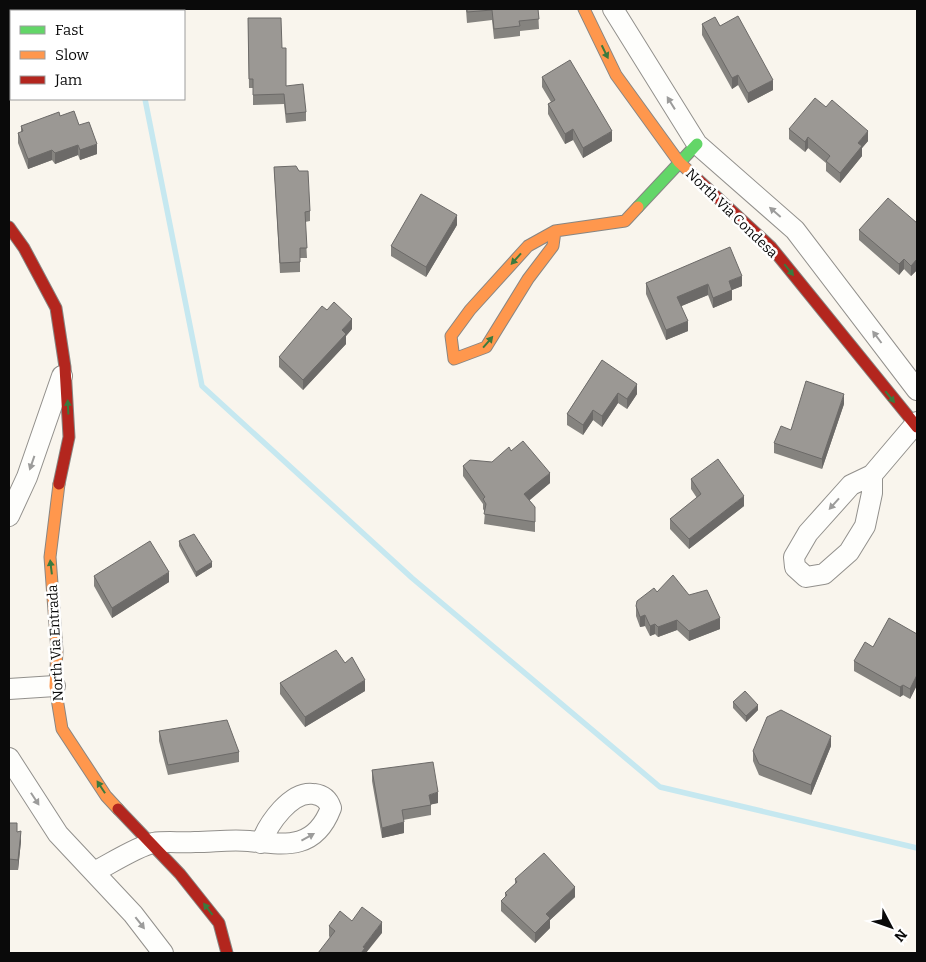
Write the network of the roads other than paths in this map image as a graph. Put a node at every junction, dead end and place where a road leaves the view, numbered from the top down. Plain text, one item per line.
1 (584, 9) edge
2 (613, 9) edge
3 (697, 144) junction
4 (679, 162) junction
5 (9, 228) edge
6 (554, 231) junction
7 (65, 367) junction
8 (917, 390) edge
9 (916, 425) edge
10 (872, 475) junction
11 (9, 516) edge
12 (55, 686) junction
13 (9, 689) edge
14 (9, 758) edge
15 (261, 843) dead end
16 (151, 844) junction
17 (94, 872) junction
18 (163, 953) edge
19 (227, 953) edge

1 -> 4 street, North Via Condesa
3 -> 2 street, North Via Condesa
3 - 4 street
8 -> 3 street, North Via Condesa
4 - 6 street
4 -> 9 street, North Via Condesa
5 - 7 street, North Via Entrada
6 -> 6 street
7 -> 11 street, North Via Entrada
12 -> 7 street, North Via Entrada
9 - 10 street
10 -> 10 street
12 - 13 street
16 -> 12 street, North Via Entrada
14 -> 17 street
15 - 16 street
16 - 17 street
19 -> 16 street, North Via Entrada
17 -> 18 street

